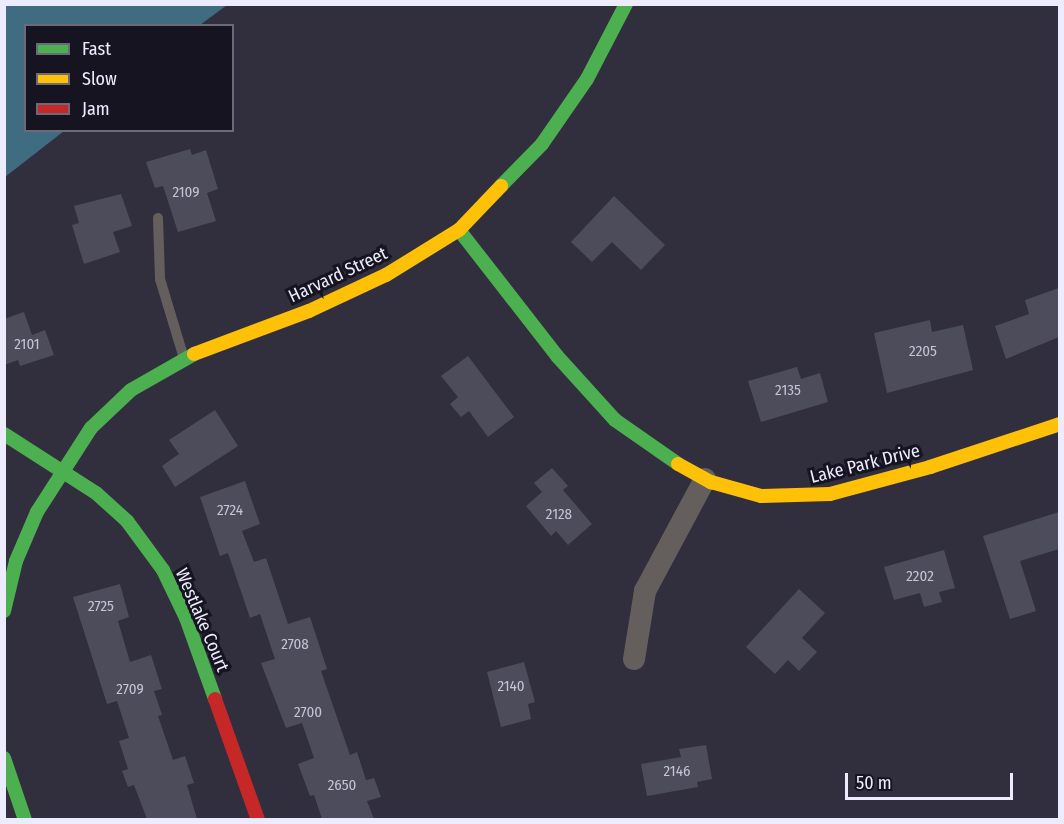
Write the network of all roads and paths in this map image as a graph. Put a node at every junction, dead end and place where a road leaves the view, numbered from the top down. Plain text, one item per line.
1 (626, 4) edge
2 (158, 218) dead end
3 (459, 230) junction
4 (184, 358) junction
5 (1059, 423) edge
6 (4, 434) edge
7 (61, 470) junction
8 (705, 479) junction
9 (4, 611) edge
10 (634, 659) dead end
11 (4, 758) edge
12 (25, 819) edge
13 (258, 819) edge

1 - 3 street, Harvard Street
2 - 4 lane
3 - 4 street, Harvard Street
3 - 8 street, Lake Park Drive
4 - 7 street, Harvard Street
5 - 8 street, Lake Park Drive
6 - 7 street
7 - 9 street, Harvard Street
7 - 13 street, Westlake Court
8 - 10 street
11 - 12 street

